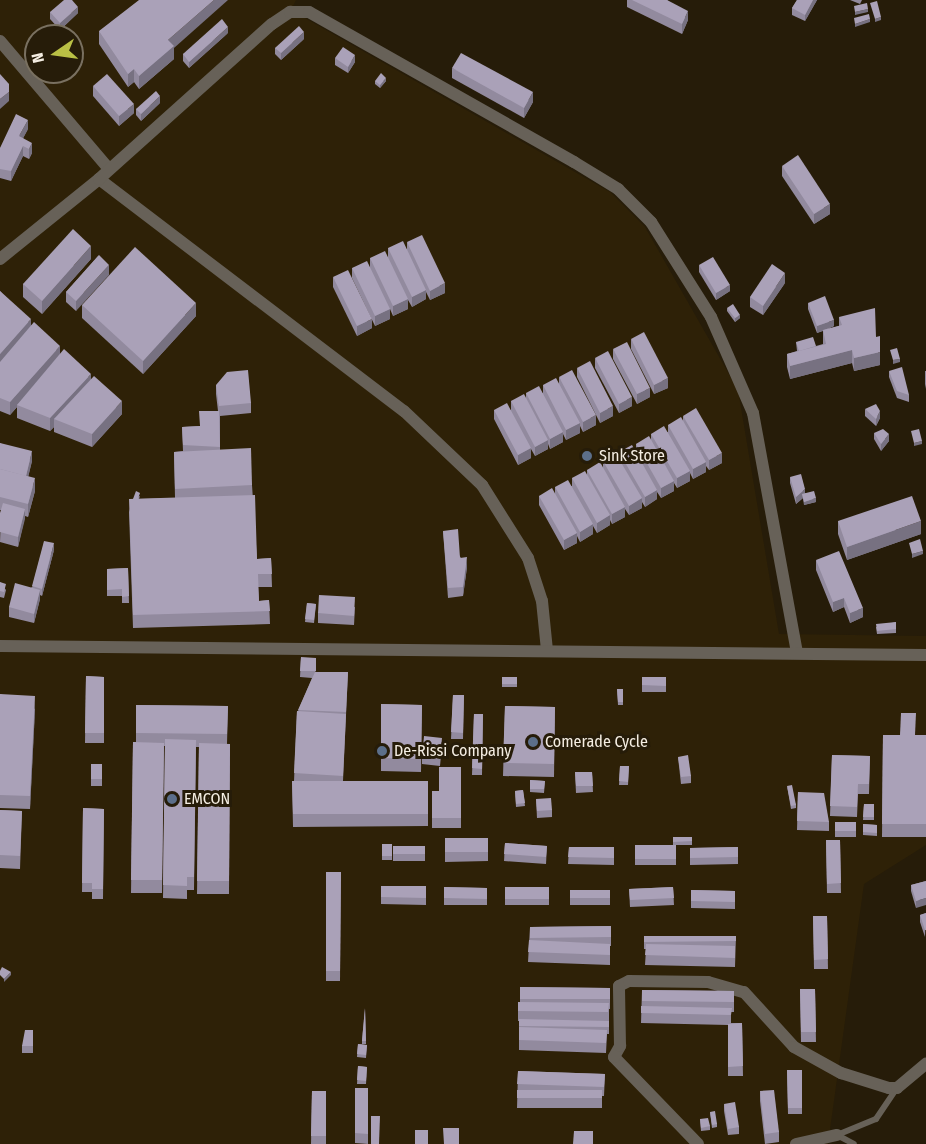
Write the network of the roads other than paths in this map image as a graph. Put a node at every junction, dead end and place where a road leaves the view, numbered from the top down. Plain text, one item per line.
1 (303, 5) edge
2 (0, 41) edge
3 (109, 169) junction
4 (99, 179) junction
5 (0, 259) edge
6 (0, 646) edge
7 (547, 650) junction
8 (797, 653) junction
9 (926, 655) edge
10 (926, 1064) edge
11 (897, 1088) junction
12 (837, 1135) junction
13 (698, 1144) edge
14 (796, 1144) edge
15 (854, 1144) edge

1 - 3 street
1 - 8 street
2 - 3 street
3 - 4 street
4 - 5 street
4 - 7 street
6 - 7 street
7 - 8 street
8 - 9 street
10 - 11 street
11 - 12 lane
11 - 13 street
12 - 14 street
12 - 15 lane

